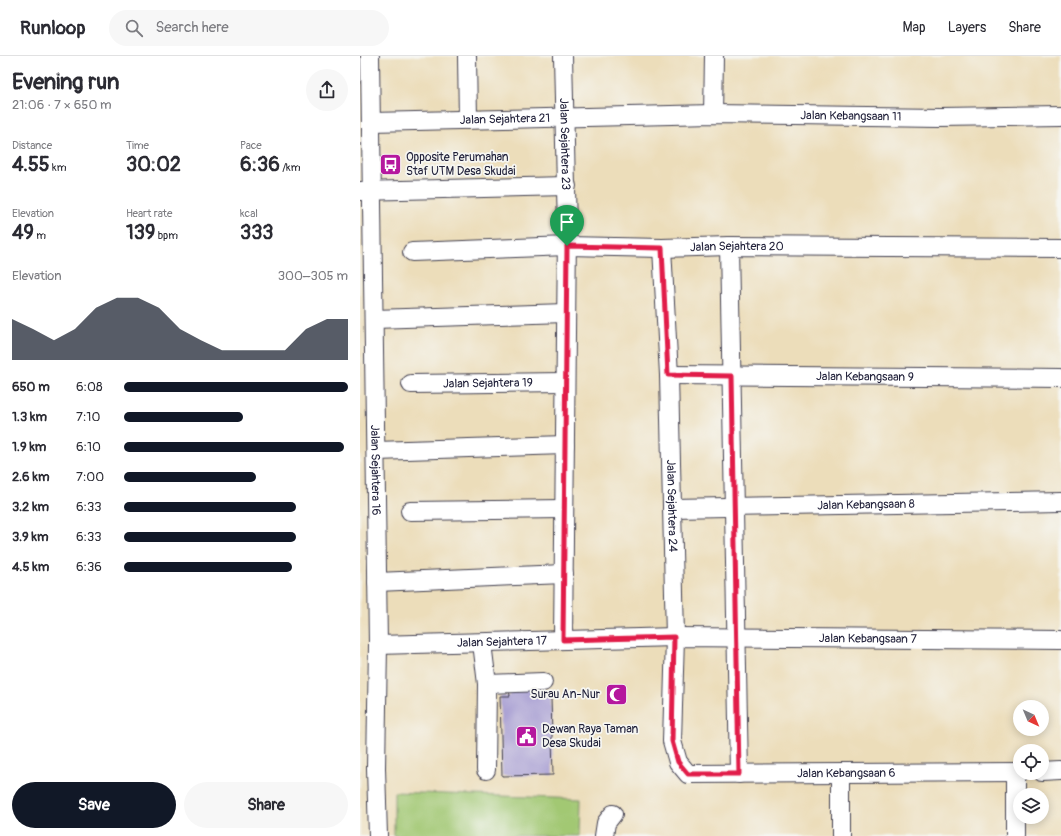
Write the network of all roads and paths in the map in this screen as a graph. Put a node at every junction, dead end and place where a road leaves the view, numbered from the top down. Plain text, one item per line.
1 (370, 56) edge
2 (467, 56) edge
3 (563, 56) edge
4 (714, 56) edge
5 (713, 114) junction
6 (1061, 115) edge
7 (640, 116) joint
8 (565, 117) junction
9 (468, 120) junction
10 (371, 122) junction
11 (567, 186) junction
12 (366, 191) edge
13 (366, 237) edge
14 (567, 246) junction
15 (729, 246) junction
16 (662, 248) junction
17 (1061, 248) edge
18 (412, 252) dead end
19 (566, 313) junction
20 (374, 319) junction
21 (668, 375) junction
22 (732, 376) junction
23 (1061, 378) edge
24 (565, 382) junction
25 (411, 384) dead end
26 (564, 445) junction
27 (376, 451) junction
28 (1061, 501) edge
29 (734, 507) junction
30 (672, 508) junction
31 (564, 509) junction
32 (410, 511) dead end
33 (368, 531) edge
34 (564, 574) junction
35 (377, 582) junction
36 (674, 637) junction
37 (737, 637) junction
38 (563, 640) junction
39 (1061, 640) edge
40 (482, 643) junction
41 (378, 645) junction
42 (543, 682) dead end
43 (486, 684) junction
44 (678, 762) joint
45 (368, 768) edge
46 (486, 770) dead end
47 (1061, 771) edge
48 (1013, 772) edge
49 (1049, 772) edge
50 (841, 773) junction
51 (739, 774) junction
52 (1018, 780) edge
53 (613, 814) dead end
54 (378, 836) edge
55 (604, 836) edge
56 (841, 836) edge
57 (1015, 836) edge

1 - 10 street, Jalan Sejahtera 16
2 - 9 street
3 - 8 street, Jalan Sejahtera 23
4 - 5 street
5 - 6 street, Jalan Kebangsaan 11
5 - 7 street, Jalan Kebangsaan 11
7 - 8 street, Jalan Sejahtera 21
8 - 9 street, Jalan Sejahtera 21
8 - 11 street, Jalan Sejahtera 23
9 - 10 street, Jalan Sejahtera 21
10 - 12 street, Jalan Sejahtera 16
11 - 12 street
11 - 14 street, Jalan Sejahtera 23
12 - 13 street, Jalan Sejahtera 16
13 - 20 street, Jalan Sejahtera 16
14 - 16 street, Jalan Sejahtera 20
14 - 18 street, Jalan Sejahtera 20
14 - 19 street, Jalan Sejahtera 23
15 - 16 street, Jalan Sejahtera 20
15 - 17 street, Jalan Sejahtera 20
15 - 22 street
16 - 21 street, Jalan Sejahtera 24
19 - 20 street
19 - 24 street, Jalan Sejahtera 23
20 - 27 street, Jalan Sejahtera 16
21 - 22 street, Jalan Kebangsaan 9
21 - 30 street, Jalan Sejahtera 24
22 - 23 street, Jalan Kebangsaan 9
22 - 29 street
24 - 25 street, Jalan Sejahtera 19
24 - 26 street, Jalan Sejahtera 23
26 - 27 street
26 - 31 street, Jalan Sejahtera 23
27 - 33 street, Jalan Sejahtera 16
28 - 29 street, Jalan Kebangsaan 8
29 - 30 street, Jalan Kebangsaan 8
29 - 37 street
30 - 36 street, Jalan Sejahtera 24
31 - 32 street
31 - 34 street, Jalan Sejahtera 23
33 - 35 street, Jalan Sejahtera 16
34 - 35 street
34 - 38 street, Jalan Sejahtera 23
35 - 41 street, Jalan Sejahtera 16
36 - 37 street, Jalan Kebangsaan 7
36 - 38 street, Jalan Sejahtera 17
36 - 44 street, Jalan Sejahtera 24
37 - 39 street, Jalan Kebangsaan 7
37 - 51 street
38 - 40 street, Jalan Sejahtera 17
40 - 41 street, Jalan Sejahtera 17
40 - 43 street
41 - 45 street, Jalan Sejahtera 16
42 - 43 street
43 - 46 street
44 - 51 street, Jalan Kebangsaan 6
45 - 54 street, Jalan Sejahtera 16
47 - 49 street
48 - 50 street, Jalan Kebangsaan 6
50 - 51 street, Jalan Kebangsaan 6
50 - 56 street
52 - 57 street
53 - 55 street

